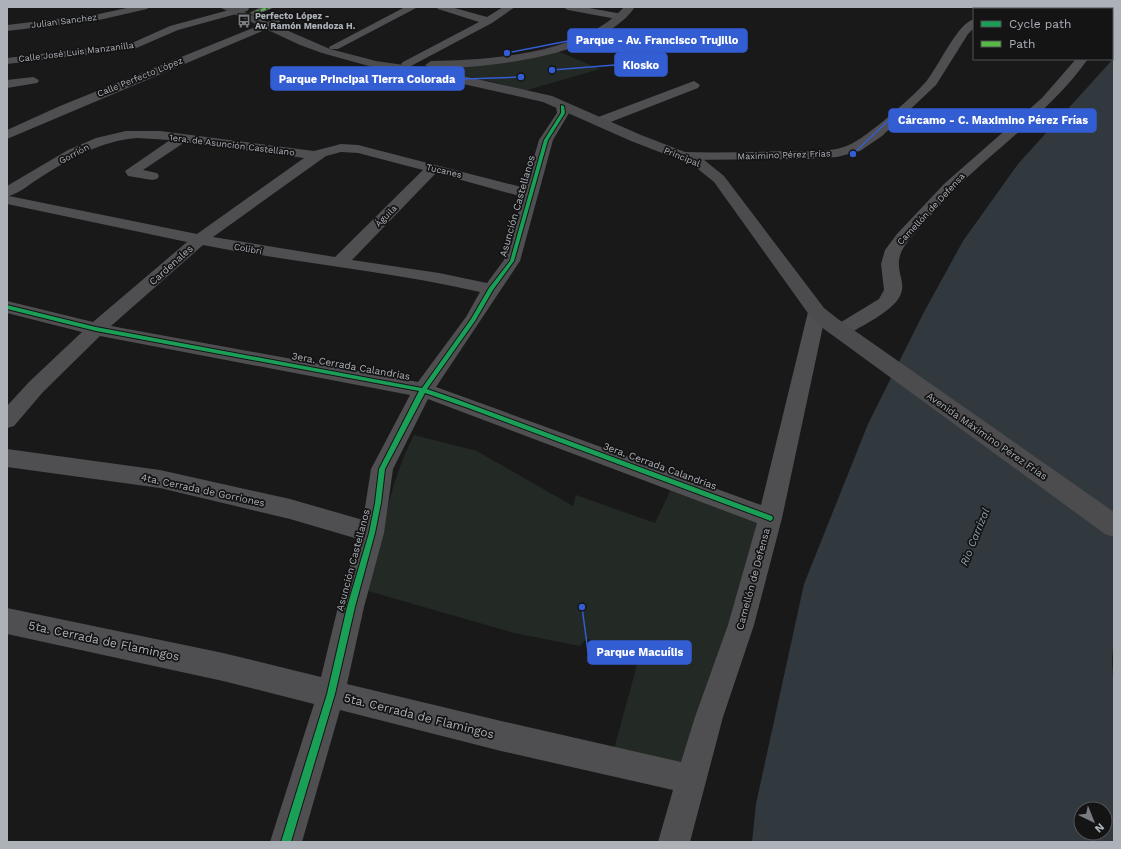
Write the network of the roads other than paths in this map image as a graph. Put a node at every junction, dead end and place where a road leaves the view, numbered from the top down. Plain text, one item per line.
1 (144, 7) edge
2 (224, 7) edge
3 (270, 7) edge
4 (413, 7) edge
5 (441, 7) edge
6 (510, 7) edge
7 (568, 7) edge
8 (630, 7) edge
9 (243, 10) edge
10 (622, 17) junction
11 (488, 21) junction
12 (973, 23) edge
13 (270, 24) junction
14 (7, 28) edge
15 (334, 47) junction
16 (1081, 60) edge
17 (7, 61) edge
18 (407, 64) junction
19 (437, 69) junction
20 (32, 81) dead end
21 (7, 84) edge
22 (694, 85) dead end
23 (562, 106) junction
24 (38, 121) junction
25 (598, 122) junction
26 (7, 126) edge
27 (147, 134) joint
28 (7, 135) edge
29 (182, 138) junction
30 (358, 149) joint
31 (317, 156) junction
32 (682, 156) junction
33 (433, 168) junction
34 (152, 176) dead end
35 (7, 192) edge
36 (530, 194) junction
37 (7, 200) edge
38 (198, 240) junction
39 (339, 263) junction
40 (491, 288) junction
41 (7, 307) edge
42 (817, 312) junction
43 (96, 329) junction
44 (840, 331) junction
45 (861, 346) joint
46 (423, 390) junction
47 (7, 420) edge
48 (7, 458) edge
49 (770, 518) junction
50 (1114, 526) edge
51 (372, 533) junction
52 (7, 621) edge
53 (331, 694) junction
54 (691, 779) junction
55 (286, 842) edge
56 (674, 842) edge

1 - 14 street, Julian Sanchez
2 - 9 main road
3 - 9 street, Calle José Luis Manzanilla
4 - 15 street
5 - 11 street
6 - 11 street
7 - 10 street
8 - 10 main road
9 - 13 main road
9 - 13 main road
9 - 17 street, Calle José Luis Manzanilla
10 - 19 main road
11 - 18 street
12 - 32 street, Maximino Pérez Frías
13 - 15 main road
13 - 19 main road
13 - 24 street, Calle Perfecto López
15 - 18 main road
16 - 44 street, Camellón de Defensa
18 - 19 main road
19 - 23 main road, Principal
20 - 21 street
22 - 25 street
23 - 25 main road, Principal
23 - 36 street, Asunción Castellanos
24 - 26 street
24 - 28 street, Calle Perfecto López
25 - 32 main road, Principal
27 - 29 street, 1era. de Asunción Castellano
27 - 35 street, Gorrión
29 - 31 street, 1era. de Asunción Castellano
29 - 34 street
30 - 31 street, Cardenales
30 - 33 street, Tucanes
31 - 38 street, Cardenales
32 - 42 main road, Principal
33 - 36 street, Tucanes
33 - 39 street, Águila
36 - 40 street, Asunción Castellanos
37 - 38 street, Colibrí
38 - 39 street, Colibrí
38 - 43 street, Cardenales
39 - 40 street, Colibrí
40 - 46 street, Asunción Castellanos
41 - 43 street, 3era. Cerrada Calandrias
42 - 44 main road, Principal
42 - 49 street, Camellón de Defensa
43 - 46 street, 3era. Cerrada Calandrias
43 - 47 street, Cardenales
44 - 45 main road, Principal
45 - 50 main road, Avenida Máximino Pérez Frías
46 - 49 street, 3era. Cerrada Calandrias
46 - 51 street, Asunción Castellanos
48 - 51 street, 4ta. Cerrada de Gorriones
49 - 54 street, Camellón de Defensa
51 - 53 street, Asunción Castellanos
52 - 53 street, 5ta. Cerrada de Flamingos
53 - 54 street, 5ta. Cerrada de Flamingos
53 - 55 street, Asunción Castellanos
54 - 56 street, Camellón de Defensa

